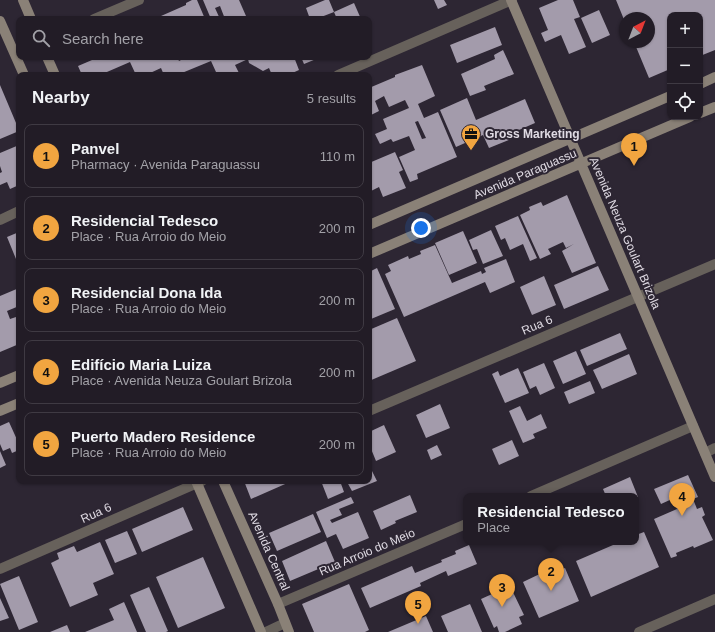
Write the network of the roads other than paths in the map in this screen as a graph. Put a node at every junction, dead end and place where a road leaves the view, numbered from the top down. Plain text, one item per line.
1 (23, 0) edge
2 (139, 0) edge
3 (512, 0) edge
4 (30, 16) edge
5 (101, 16) edge
6 (0, 21) edge
7 (16, 49) edge
8 (20, 60) edge
9 (48, 60) edge
10 (23, 72) edge
11 (54, 72) edge
12 (345, 72) edge
13 (715, 77) edge
14 (703, 83) edge
15 (667, 97) edge
16 (715, 106) edge
17 (703, 112) edge
18 (683, 120) edge
19 (571, 139) junction
20 (581, 164) junction
21 (16, 212) edge
22 (0, 220) edge
23 (372, 224) edge
24 (372, 253) edge
25 (715, 264) edge
26 (638, 296) junction
27 (16, 376) edge
28 (0, 383) edge
29 (16, 404) edge
30 (372, 410) edge
31 (0, 411) edge
32 (693, 426) junction
33 (715, 448) edge
34 (705, 453) junction
35 (715, 477) edge
36 (194, 484) edge
37 (200, 484) edge
38 (224, 484) edge
39 (538, 493) edge
40 (463, 525) edge
41 (0, 569) edge
42 (715, 599) edge
43 (278, 604) junction
44 (287, 628) edge
45 (261, 632) edge
46 (266, 632) edge
47 (639, 632) edge

1 - 4 main road
2 - 5 street
3 - 12 street
3 - 19 main road, Avenida Neuza Goulart Brizola
6 - 7 main road
8 - 10 main road
9 - 11 main road
13 - 14 main road
15 - 19 main road, Avenida Paraguassu
16 - 17 main road
18 - 20 main road, Avenida Paraguassu
19 - 20 main road, Avenida Neuza Goulart Brizola
19 - 23 main road, Avenida Paraguassu
20 - 24 main road, Avenida Paraguassu
20 - 26 main road, Avenida Neuza Goulart Brizola
21 - 22 street
25 - 26 street, Rua 6
26 - 30 street, Rua 6
26 - 32 main road, Avenida Neuza Goulart Brizola
27 - 28 main road
29 - 31 main road
32 - 34 main road, Avenida Neuza Goulart Brizola
32 - 39 street
33 - 34 street
34 - 35 main road, Avenida Neuza Goulart Brizola
36 - 41 street, Rua 6
37 - 45 main road
38 - 43 main road, Avenida Central
40 - 43 street, Rua Arroio do Meio
42 - 47 street
43 - 44 main road, Avenida Central
44 - 46 street

